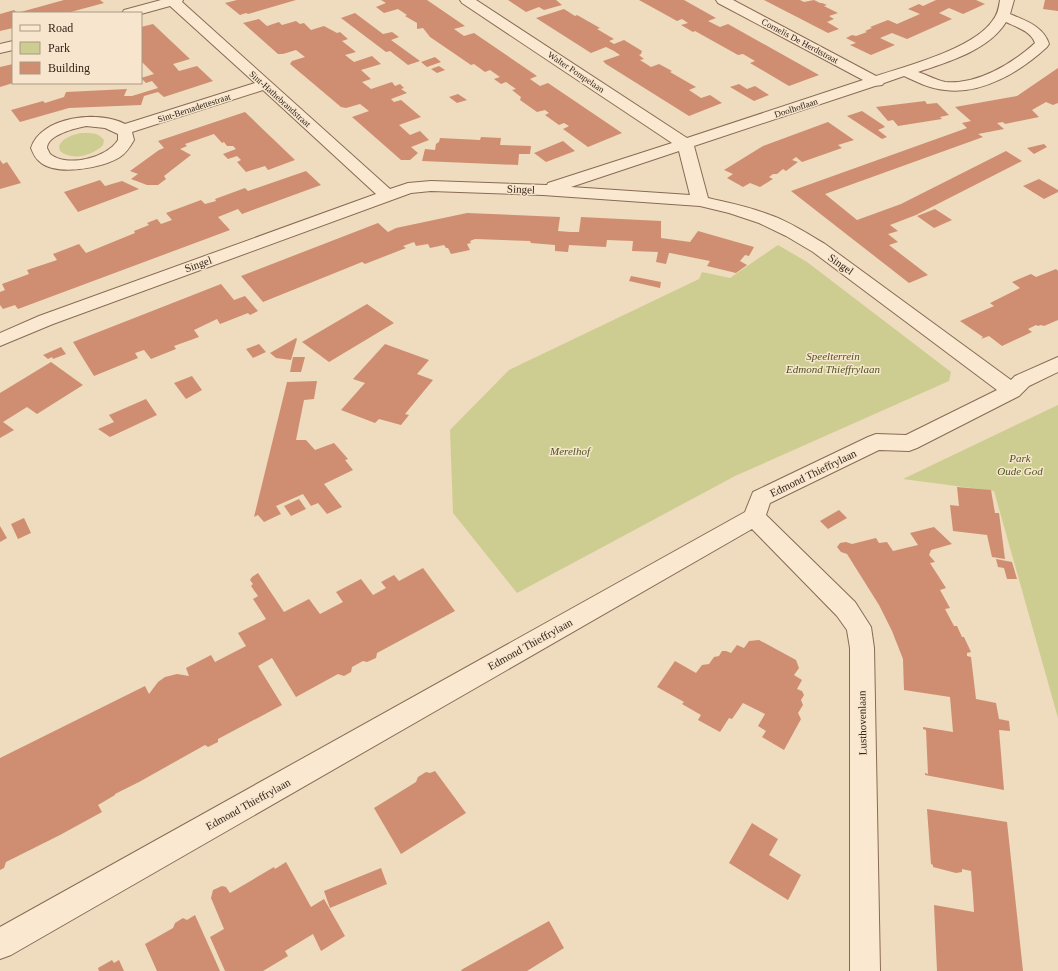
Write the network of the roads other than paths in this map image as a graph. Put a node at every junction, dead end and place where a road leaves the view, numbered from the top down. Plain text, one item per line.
1 (175, 0) edge
2 (467, 0) edge
3 (723, 0) edge
4 (1007, 0) edge
5 (143, 4) edge
6 (131, 12) edge
7 (1004, 16) junction
8 (12, 45) edge
9 (0, 49) edge
10 (907, 72) junction
11 (877, 82) junction
12 (264, 85) junction
13 (123, 130) junction
14 (685, 144) junction
15 (544, 190) junction
16 (387, 195) junction
17 (700, 201) junction
18 (0, 340) edge
19 (1058, 364) edge
20 (1012, 391) junction
21 (754, 517) junction
22 (0, 944) edge
23 (865, 971) edge

1 - 5 street
1 - 12 street, Sint-Hathebrandstraat
2 - 14 street, Walter Pompelaan
3 - 11 street, Cornelis De Herdtstraat
4 - 7 street, Doolhoflaan
5 - 6 street
7 - 10 street, Doolhoflaan
7 - 10 street
8 - 9 street
10 - 11 street, Doolhoflaan
11 - 14 street, Doolhoflaan
12 - 13 street, Sint-Bernadettestraat
12 - 16 street, Sint-Hathebrandstraat
13 - 13 street
14 - 15 street, Doolhoflaan
14 - 17 street
15 - 16 street, Singel
15 - 17 street, Singel
16 - 18 street, Singel
17 - 20 street, Singel
19 - 20 street, Edmond Thieffrylaan
20 - 21 street, Edmond Thieffrylaan
21 - 22 street, Edmond Thieffrylaan
21 - 23 street, Lusthovenlaan

